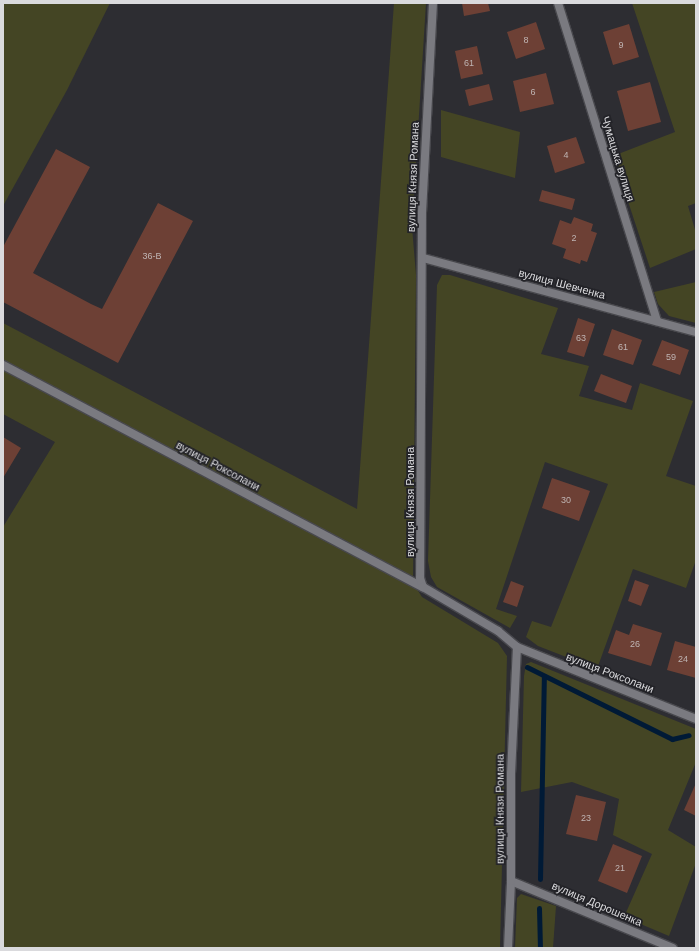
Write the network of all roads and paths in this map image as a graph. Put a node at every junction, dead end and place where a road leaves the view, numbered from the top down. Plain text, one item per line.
1 (433, 3) edge
2 (558, 3) edge
3 (422, 258) junction
4 (657, 321) junction
5 (696, 332) edge
6 (3, 365) edge
7 (423, 587) junction
8 (517, 647) junction
9 (696, 719) edge
10 (511, 881) junction
11 (508, 948) edge
12 (673, 948) edge

1 - 3 street, вулиця Князя Романа
2 - 4 street, Чумацька вулиця
3 - 4 street, вулиця Шевченка
3 - 7 street, вулиця Князя Романа
4 - 5 street, вулиця Шевченка
6 - 7 street, вулиця Роксолани
7 - 8 street
8 - 9 street, вулиця Роксолани
8 - 10 street, вулиця Князя Романа
10 - 11 street, вулиця Князя Романа
10 - 12 street, вулиця Дорошенка

